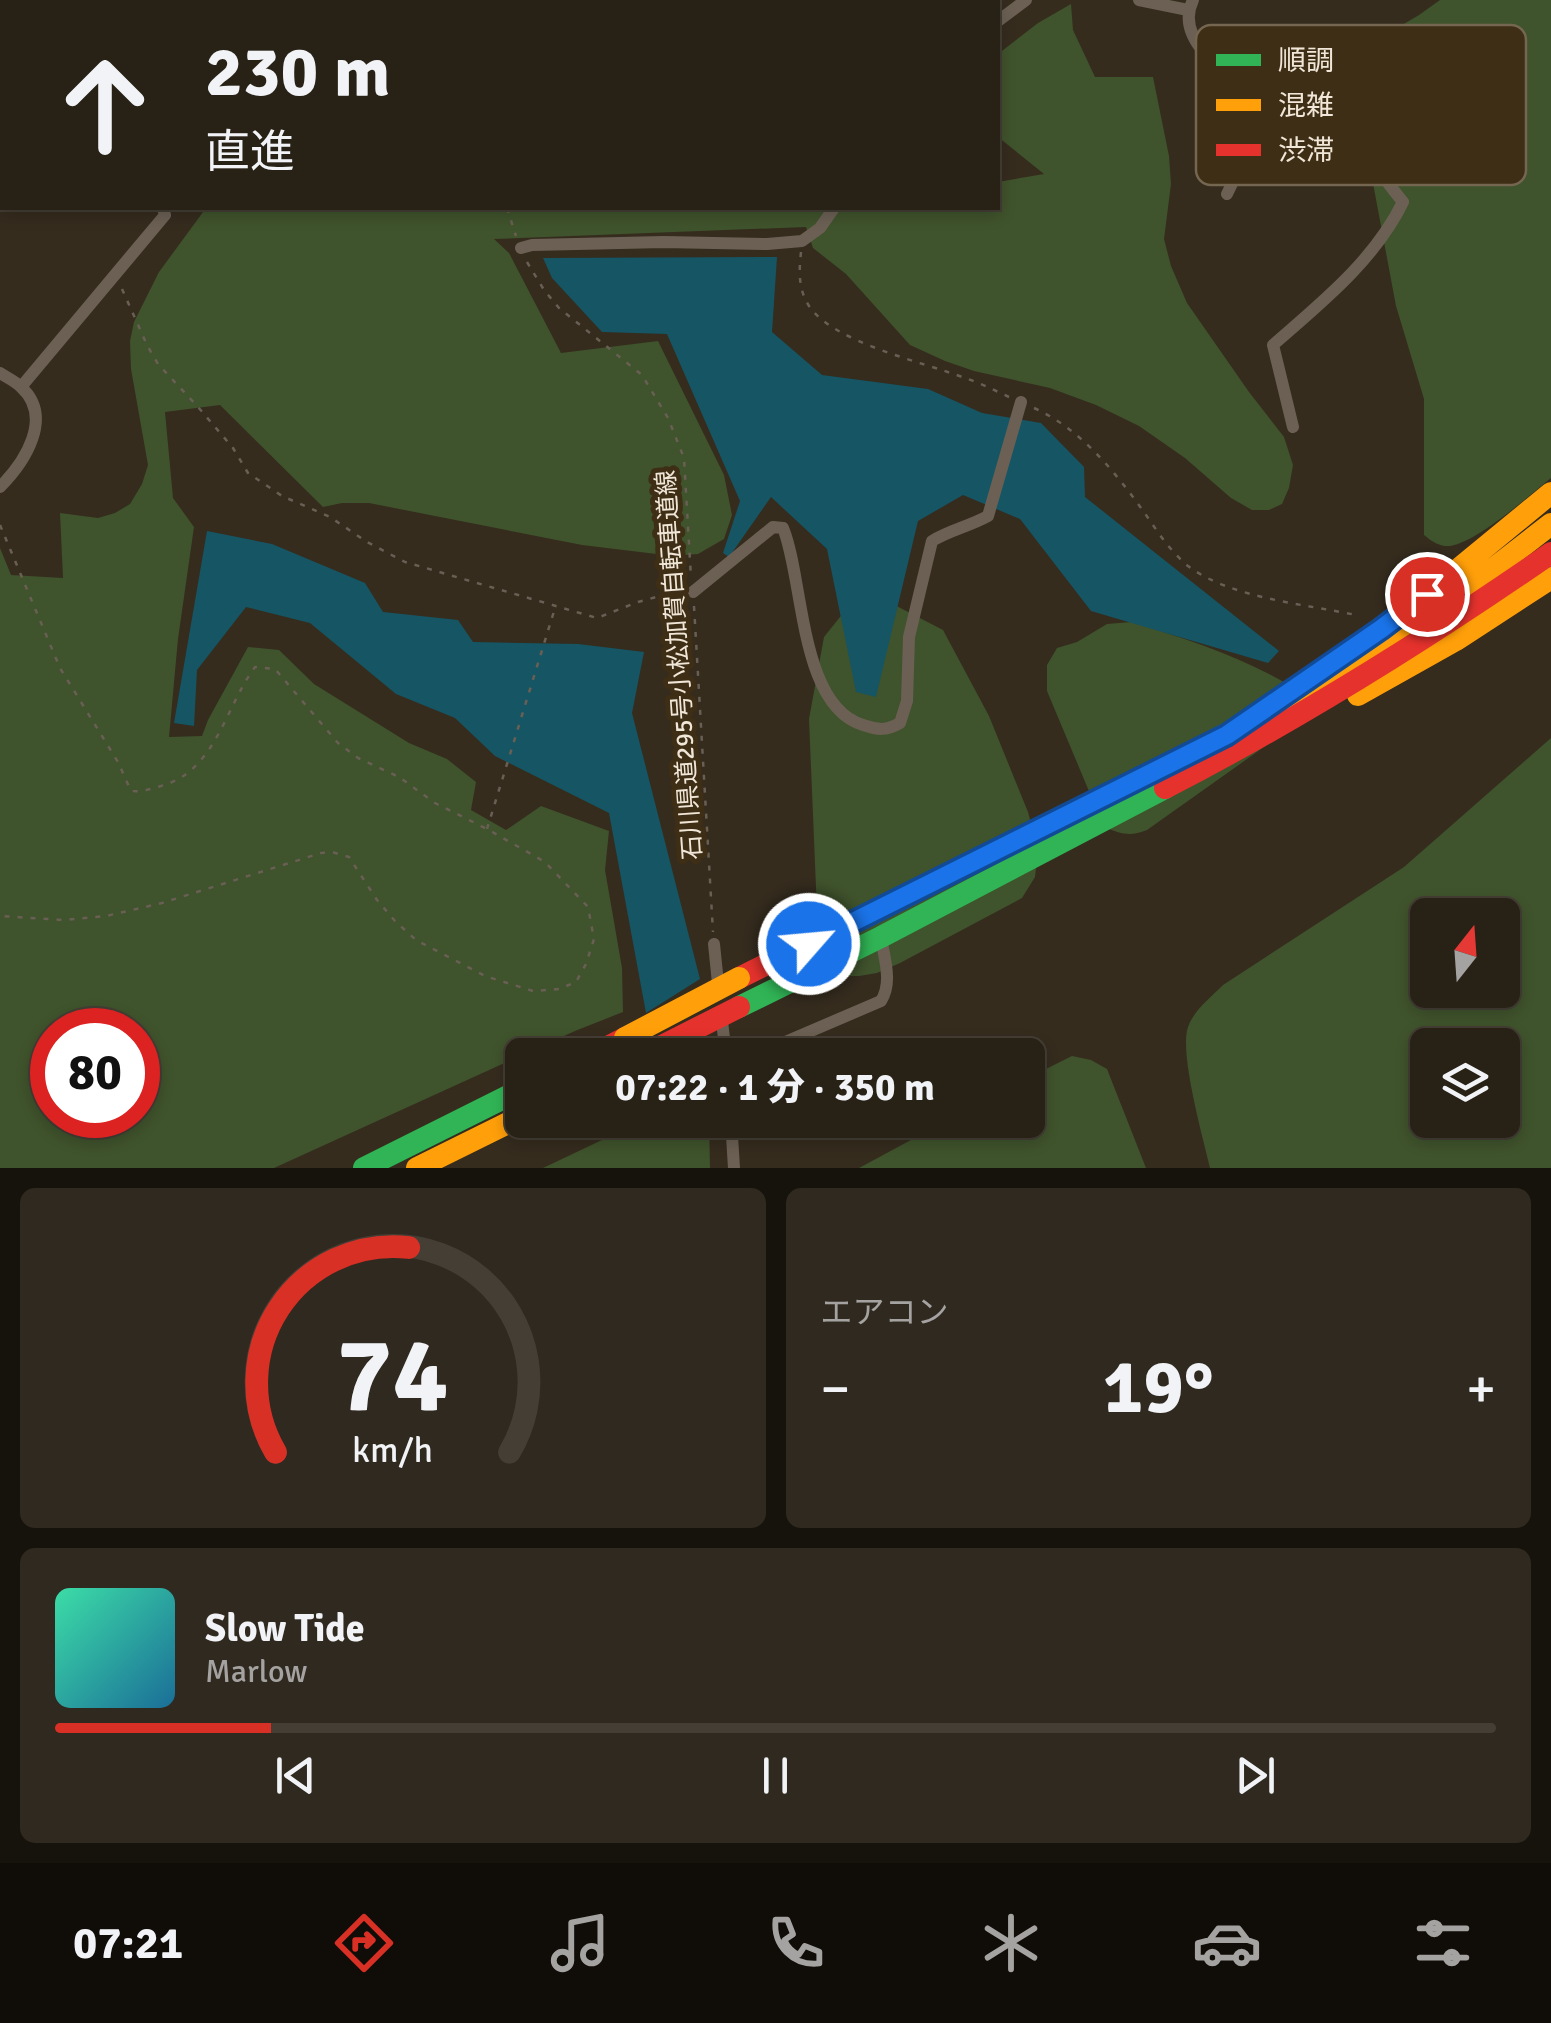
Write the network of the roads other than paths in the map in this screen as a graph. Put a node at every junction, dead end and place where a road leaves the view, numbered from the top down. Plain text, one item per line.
1 (1026, 0) edge
2 (1139, 0) edge
3 (1191, 5) edge
4 (1000, 20) edge
5 (1196, 38) edge
6 (1230, 185) edge
7 (1389, 185) edge
8 (1226, 194) dead end
9 (164, 210) edge
10 (833, 210) edge
11 (521, 248) road end
12 (0, 373) edge
13 (22, 387) junction
14 (1020, 408) road end
15 (1293, 428) dead end
16 (0, 487) edge
17 (1551, 492) edge
18 (1551, 524) edge
19 (1551, 553) edge
20 (1551, 578) edge
21 (692, 590) road end
22 (1235, 741) junction
23 (881, 937) junction
24 (714, 944) road end
25 (625, 1038) edge
26 (677, 1038) edge
27 (724, 1038) edge
28 (795, 1038) edge
29 (505, 1098) edge
30 (505, 1124) edge
31 (732, 1138) edge
32 (364, 1168) edge
33 (418, 1168) edge
34 (734, 1168) edge

1 - 4 street
2 - 3 street
3 - 5 street
6 - 8 street
7 - 15 street
9 - 13 street
10 - 11 street
12 - 13 street
13 - 16 street
14 - 21 street
17 - 22 highway
18 - 22 highway
19 - 22 highway
20 - 22 highway
22 - 23 highway
22 - 25 highway, bridge
23 - 26 highway, bridge
23 - 28 street
24 - 27 street
29 - 32 highway
30 - 33 highway
31 - 34 street

